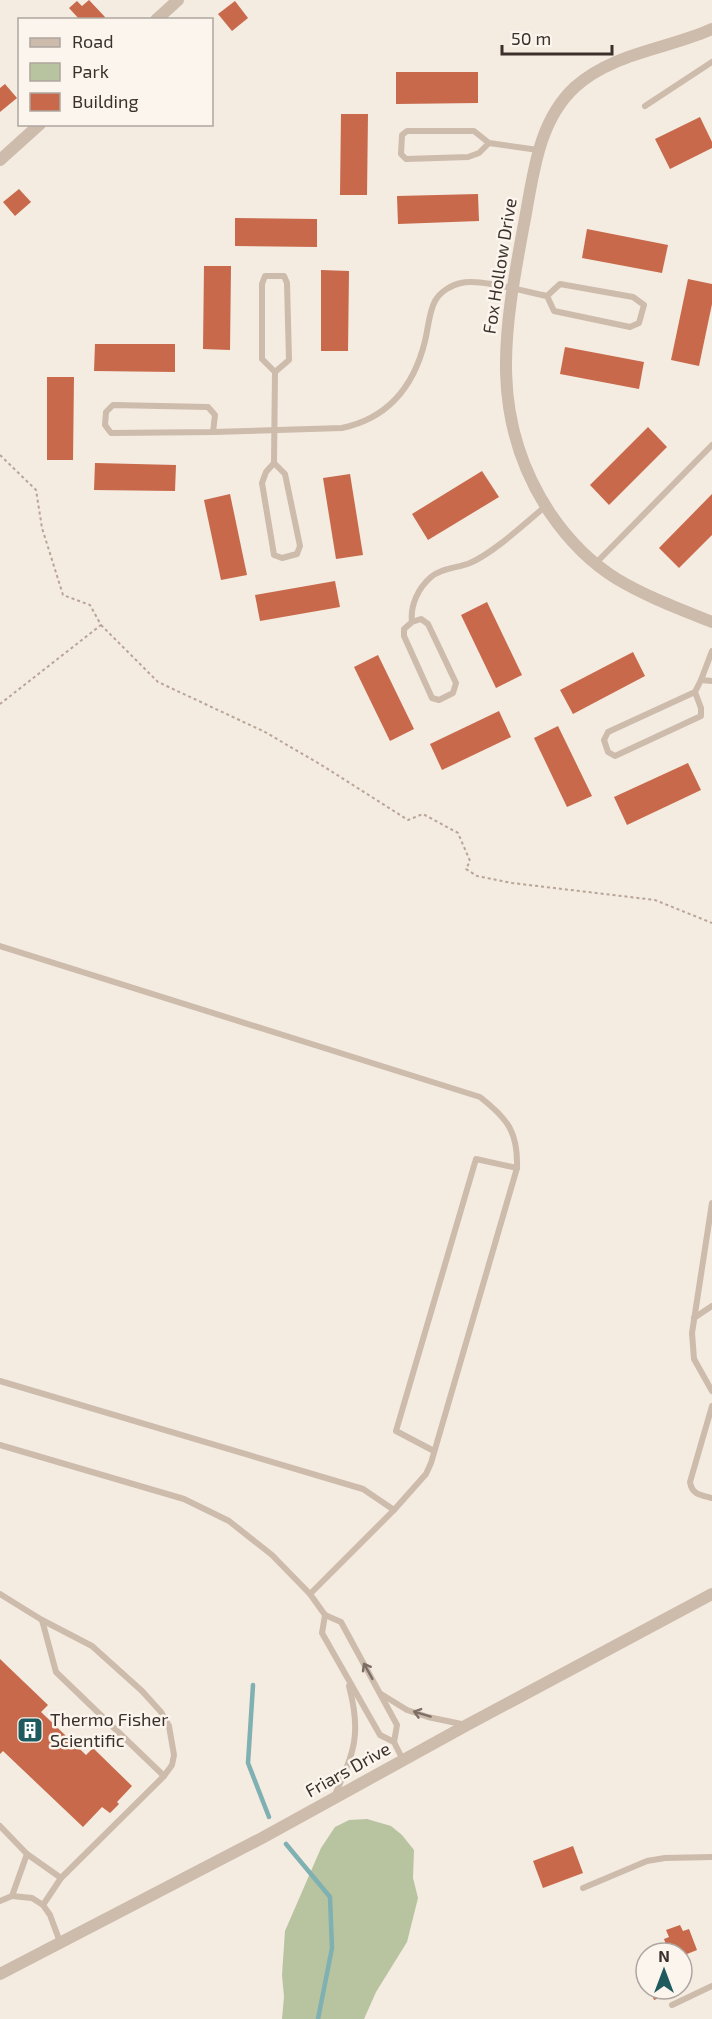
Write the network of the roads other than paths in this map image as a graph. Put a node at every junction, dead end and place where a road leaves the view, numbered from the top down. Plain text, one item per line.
1 (178, 0) edge
2 (158, 18) edge
3 (712, 29) edge
4 (712, 62) edge
5 (645, 106) dead end
6 (38, 126) edge
7 (489, 143) junction
8 (538, 150) junction
9 (0, 160) edge
10 (512, 289) junction
11 (547, 296) junction
12 (275, 372) junction
13 (274, 430) junction
14 (213, 432) junction
15 (712, 445) edge
16 (274, 463) junction
17 (546, 506) junction
18 (596, 563) junction
19 (412, 622) junction
20 (712, 622) edge
21 (712, 651) edge
22 (701, 681) junction
23 (712, 681) edge
24 (695, 692) junction
25 (0, 946) edge
26 (517, 1168) junction
27 (712, 1203) edge
28 (712, 1306) edge
29 (694, 1317) junction
30 (0, 1381) edge
31 (712, 1391) edge
32 (712, 1406) edge
33 (0, 1445) edge
34 (434, 1452) junction
35 (712, 1498) edge
36 (394, 1510) junction
37 (0, 1594) edge
38 (309, 1594) junction
39 (712, 1594) edge
40 (325, 1615) junction
41 (42, 1620) junction
42 (347, 1677) junction
43 (381, 1694) junction
44 (467, 1725) junction
45 (394, 1742) junction
46 (403, 1760) junction
47 (164, 1776) junction
48 (334, 1798) junction
49 (0, 1826) edge
50 (27, 1854) junction
51 (712, 1857) edge
52 (60, 1878) junction
53 (583, 1888) dead end
54 (12, 1896) junction
55 (0, 1901) edge
56 (43, 1905) junction
57 (60, 1942) junction
58 (0, 1974) edge
59 (712, 1986) edge
60 (672, 2005) dead end

1 - 2 street
3 - 8 street, Fox Hollow Drive
4 - 5 lane
6 - 9 street
7 - 7 lane
7 - 8 lane
8 - 10 street, Fox Hollow Drive
10 - 11 lane
10 - 13 lane
10 - 17 street, Fox Hollow Drive
11 - 11 lane
12 - 12 lane
12 - 13 lane
13 - 14 lane
13 - 16 lane
14 - 14 lane
15 - 18 lane
16 - 16 lane
17 - 18 street, Fox Hollow Drive
17 - 19 lane
18 - 20 street, Fox Hollow Drive
19 - 19 lane
21 - 22 lane
22 - 23 lane
22 - 24 lane
24 - 24 lane
25 - 26 lane
26 - 34 lane
26 - 34 lane
27 - 29 lane
28 - 29 lane
29 - 31 lane
30 - 36 lane
32 - 35 lane
33 - 38 lane
34 - 36 lane
36 - 38 lane
37 - 41 lane
38 - 40 lane
39 - 44 street, Friars Drive
40 - 42 lane
43 -> 40 lane
41 - 47 lane
41 - 47 lane
42 - 45 lane
42 - 48 lane
44 -> 43 lane
43 - 45 lane
44 - 46 street, Friars Drive
45 - 46 lane
46 - 48 street, Friars Drive
47 - 52 lane
48 - 57 street, Friars Drive
49 - 50 lane
50 - 52 lane
50 - 54 lane
51 - 53 lane
52 - 56 lane
54 - 55 lane
54 - 56 lane
56 - 57 lane
57 - 58 street, Friars Drive
59 - 60 lane

